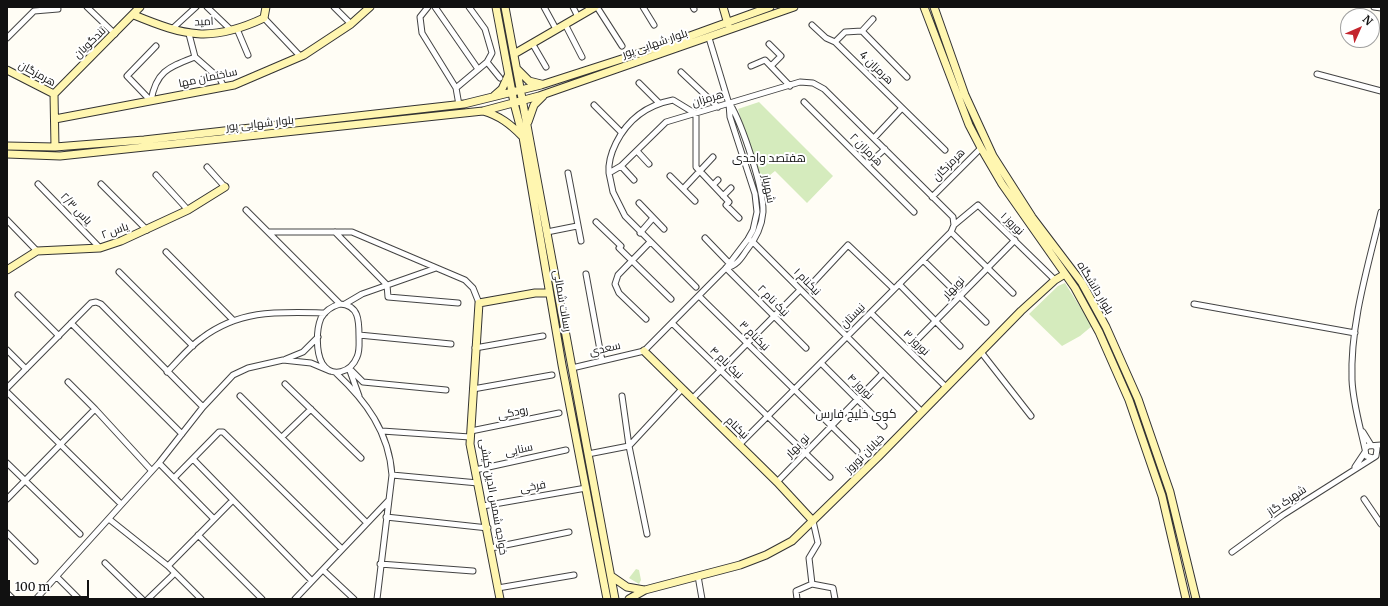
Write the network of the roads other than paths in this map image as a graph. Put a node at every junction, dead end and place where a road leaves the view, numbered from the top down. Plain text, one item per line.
1 (87, 7) edge
2 (140, 7) edge
3 (196, 7) edge
4 (207, 7) edge
5 (334, 7) edge
6 (369, 7) edge
7 (428, 7) edge
8 (435, 7) edge
9 (469, 7) edge
10 (496, 7) edge
11 (505, 7) edge
12 (544, 7) edge
13 (573, 7) edge
14 (596, 7) edge
15 (643, 7) edge
16 (723, 7) edge
17 (770, 7) edge
18 (794, 7) edge
19 (924, 7) edge
20 (934, 7) edge
21 (1374, 7) edge
22 (265, 8) edge
23 (1381, 8) edge
24 (32, 9) edge
25 (58, 9) dead end
26 (134, 15) junction
27 (578, 17) junction
28 (264, 18) junction
29 (873, 19) dead end
30 (727, 21) junction
31 (351, 24) junction
32 (565, 24) junction
33 (654, 25) dead end
34 (812, 25) dead end
35 (731, 28) junction
36 (172, 29) junction
37 (234, 30) junction
38 (556, 30) junction
39 (706, 30) junction
40 (862, 31) junction
41 (115, 34) junction
42 (189, 34) junction
43 (7, 38) edge
44 (709, 38) junction
45 (835, 42) junction
46 (532, 43) junction
47 (769, 44) dead end
48 (156, 46) dead end
49 (622, 46) dead end
50 (248, 54) dead end
51 (514, 54) junction
52 (300, 56) junction
53 (582, 57) dead end
54 (195, 58) junction
55 (487, 62) junction
56 (751, 66) dead end
57 (771, 66) junction
58 (516, 68) junction
59 (546, 68) dead end
60 (7, 70) edge
61 (478, 70) junction
62 (508, 72) junction
63 (681, 72) dead end
64 (1317, 74) dead end
65 (908, 77) dead end
66 (500, 78) dead end
67 (639, 83) dead end
68 (547, 84) junction
69 (790, 86) junction
70 (224, 87) junction
71 (456, 88) junction
72 (521, 91) junction
73 (1381, 91) edge
74 (513, 93) junction
75 (546, 93) junction
76 (54, 94) junction
77 (491, 98) junction
78 (523, 100) junction
79 (151, 101) junction
80 (804, 102) dead end
81 (514, 103) junction
82 (659, 103) junction
83 (729, 104) junction
84 (459, 105) junction
85 (594, 105) dead end
86 (718, 107) junction
87 (902, 108) junction
88 (483, 111) junction
89 (696, 114) junction
90 (55, 119) junction
91 (527, 124) junction
92 (621, 132) junction
93 (523, 137) junction
94 (874, 138) junction
95 (144, 144) junction
96 (7, 146) edge
97 (55, 147) junction
98 (981, 148) junction
99 (885, 149) junction
100 (945, 150) dead end
101 (637, 152) junction
102 (7, 154) edge
103 (713, 157) dead end
104 (649, 164) dead end
105 (867, 165) junction
106 (621, 166) junction
107 (207, 167) dead end
108 (700, 171) junction
109 (568, 173) dead end
110 (609, 173) junction
111 (156, 175) dead end
112 (670, 176) dead end
113 (634, 180) dead end
114 (718, 180) dead end
115 (38, 184) dead end
116 (101, 184) dead end
117 (713, 185) junction
118 (225, 188) joint
119 (731, 188) dead end
120 (683, 189) junction
121 (723, 196) junction
122 (932, 197) junction
123 (695, 201) dead end
124 (639, 204) dead end
125 (188, 210) junction
126 (246, 210) dead end
127 (914, 212) dead end
128 (1381, 212) edge
129 (653, 218) junction
130 (739, 218) dead end
131 (7, 220) edge
132 (596, 222) dead end
133 (954, 225) junction
134 (578, 226) junction
135 (664, 229) dead end
136 (147, 230) junction
137 (268, 232) junction
138 (335, 232) junction
139 (543, 232) junction
140 (951, 232) junction
141 (640, 233) junction
142 (705, 238) dead end
143 (751, 240) junction
144 (1015, 240) junction
145 (580, 241) dead end
146 (650, 242) junction
147 (100, 248) junction
148 (38, 251) junction
149 (166, 252) dead end
150 (923, 260) junction
151 (631, 261) junction
152 (729, 263) junction
153 (436, 268) junction
154 (726, 268) junction
155 (988, 268) junction
156 (7, 270) edge
157 (119, 272) dead end
158 (586, 274) dead end
159 (1065, 274) junction
160 (1055, 280) junction
161 (547, 282) junction
162 (899, 284) junction
163 (387, 285) junction
164 (696, 287) dead end
165 (809, 287) dead end
166 (894, 289) junction
167 (800, 290) junction
168 (536, 293) junction
169 (1013, 293) dead end
170 (549, 294) junction
171 (18, 295) dead end
172 (699, 296) junction
173 (960, 296) junction
174 (671, 299) dead end
175 (458, 303) dead end
176 (479, 303) junction
177 (343, 304) junction
178 (1194, 304) dead end
179 (325, 313) junction
180 (871, 313) junction
181 (774, 317) junction
182 (646, 319) dead end
183 (233, 320) junction
184 (935, 321) junction
185 (986, 322) dead end
186 (71, 323) junction
187 (672, 323) junction
188 (1355, 333) junction
189 (359, 335) junction
190 (59, 336) junction
191 (543, 336) dead end
192 (847, 336) junction
193 (318, 337) junction
194 (747, 343) junction
195 (451, 344) dead end
196 (193, 346) junction
197 (960, 346) dead end
198 (475, 348) junction
199 (806, 348) dead end
200 (908, 349) junction
201 (7, 350) edge
202 (644, 352) junction
203 (981, 352) junction
204 (283, 360) junction
205 (602, 361) junction
206 (821, 363) junction
207 (349, 368) junction
208 (572, 368) junction
209 (26, 369) junction
210 (720, 371) junction
211 (167, 372) junction
212 (333, 372) junction
213 (883, 373) junction
214 (552, 375) dead end
215 (68, 382) dead end
216 (285, 384) dead end
217 (946, 387) junction
218 (7, 388) edge
219 (473, 389) junction
220 (682, 389) junction
221 (446, 390) dead end
222 (794, 390) junction
223 (7, 392) edge
224 (240, 396) dead end
225 (622, 396) dead end
226 (692, 399) junction
227 (858, 399) junction
228 (360, 400) junction
229 (203, 407) junction
230 (95, 409) junction
231 (311, 409) junction
232 (922, 412) junction
233 (559, 413) dead end
234 (1031, 416) dead end
235 (767, 417) junction
236 (831, 426) junction
237 (884, 426) dead end
238 (1361, 430) junction
239 (382, 431) junction
240 (182, 434) junction
241 (471, 434) junction
242 (282, 437) junction
243 (59, 444) junction
244 (739, 445) junction
245 (1381, 445) edge
246 (629, 446) junction
247 (1373, 446) junction
248 (566, 450) dead end
249 (857, 450) dead end
250 (1365, 450) junction
251 (1381, 452) edge
252 (805, 453) junction
253 (588, 454) junction
254 (1374, 457) junction
255 (361, 458) dead end
256 (193, 459) junction
257 (7, 463) edge
258 (159, 463) junction
259 (1355, 468) junction
260 (150, 470) junction
261 (476, 470) junction
262 (392, 475) junction
263 (830, 477) dead end
264 (174, 478) junction
265 (24, 480) junction
266 (478, 482) junction
267 (776, 482) junction
268 (586, 488) junction
269 (7, 499) edge
270 (233, 500) junction
271 (1364, 500) dead end
272 (388, 501) junction
273 (121, 504) junction
274 (483, 506) junction
275 (386, 517) junction
276 (109, 518) junction
277 (214, 519) junction
278 (813, 521) junction
279 (368, 523) junction
280 (1381, 524) edge
281 (488, 528) junction
282 (568, 532) dead end
283 (7, 533) edge
284 (80, 534) dead end
285 (647, 534) dead end
286 (198, 535) junction
287 (492, 548) junction
288 (342, 549) junction
289 (1232, 552) dead end
290 (34, 561) dead end
291 (106, 563) dead end
292 (380, 564) junction
293 (168, 566) junction
294 (323, 570) junction
295 (473, 571) dead end
296 (175, 572) junction
297 (574, 575) dead end
298 (611, 576) junction
299 (698, 576) junction
300 (57, 577) junction
301 (312, 581) junction
302 (812, 584) junction
303 (498, 588) junction
304 (645, 590) junction
305 (7, 593) edge
306 (1185, 597) edge
307 (1195, 597) edge
308 (13, 599) edge
309 (36, 599) edge
310 (79, 599) edge
311 (142, 599) edge
312 (148, 599) edge
313 (201, 599) edge
314 (262, 599) edge
315 (295, 599) edge
316 (354, 599) edge
317 (377, 599) edge
318 (500, 599) edge
319 (607, 599) edge
320 (615, 599) edge
321 (629, 599) edge
322 (702, 599) edge
323 (797, 599) edge
324 (835, 599) edge

1 - 41 street
2 - 26 main road, تندگویان
3 - 36 street
4 - 37 street
5 - 31 street
6 - 31 main road, ساختمان مها
7 - 71 street
8 - 61 street
9 - 55 street
10 - 62 main road, رسالت شمالی
11 - 51 main road, رسالت شمالی
12 - 38 street
13 - 27 street
14 - 27 main road
14 - 49 street
15 - 33 street
16 - 30 main road
17 - 30 main road, بلوار شهابی پور
18 - 35 main road, بلوار شهابی پور
19 - 98 main road, بلوار دانشگاه
20 - 307 main road, بلوار دانشگاه
21 - 23 street
22 - 28 main road
24 - 25 street
24 - 43 street
26 - 36 main road, امید
26 - 41 main road, تندگویان
27 - 32 main road
28 - 37 main road, امید
28 - 52 street
29 - 40 street
30 - 35 main road
30 - 39 main road, بلوار شهابی پور
31 - 52 main road, ساختمان مها
32 - 38 main road
32 - 53 street
34 - 45 street, هرمزان 4
35 - 44 main road, بلوار شهابی پور
36 - 42 main road, امید
37 - 42 main road, امید
37 - 50 street
38 - 46 main road
39 - 44 main road
39 - 68 main road, بلوار شهابی پور
40 - 45 street
40 - 65 street
41 - 76 main road, تندگویان
42 - 54 street
44 - 75 main road, بلوار شهابی پور
44 - 83 street, شهریار
45 - 87 street, هرمزان 4
46 - 51 main road
46 - 59 street
47 - 57 street
48 - 79 street
51 - 58 main road, رسالت شمالی
52 - 70 main road, ساختمان مها
54 - 70 street
54 - 79 street
55 - 61 street
55 - 66 street
56 - 57 street
57 - 69 street
58 - 68 main road
58 - 72 main road, رسالت شمالی
60 - 76 main road, هرمزگان
61 - 71 street
62 - 74 main road, رسالت شمالی
62 - 77 main road
63 - 86 street
64 - 73 street
67 - 82 street
68 - 72 main road, بلوار شهابی پور
69 - 83 street, هرمزان
69 - 94 street, هرمزان
70 - 79 main road, ساختمان مها
71 - 84 street
72 - 74 main road, بلوار شهابی پور
72 - 78 main road, رسالت شمالی
74 - 77 main road, بلوار شهابی پور
74 - 81 main road, رسالت شمالی
75 - 78 main road, بلوار شهابی پور
75 - 91 main road
76 - 90 main road, هرمزگان
77 - 84 main road, بلوار شهابی پور
78 - 81 main road, بلوار شهابی پور
78 - 91 main road, رسالت شمالی
79 - 90 main road, ساختمان مها
80 - 105 street, هرمزان ۲
81 - 88 main road, بلوار شهابی پور
81 - 93 main road, رسالت شمالی
82 - 89 street
82 - 92 street
83 - 86 street, هرمزان
83 - 143 street, شهریار
84 - 95 main road, بلوار شهابی پور
85 - 92 street
86 - 89 street, هرمزان
87 - 94 street
87 - 100 street, هرمزان 4
88 - 93 main road
88 - 95 main road, بلوار شهابی پور
89 - 101 street, هرمزان
89 - 108 street
90 - 97 main road, هرمزگان
91 - 139 main road, رسالت شمالی
92 - 110 street
93 - 139 main road, رسالت شمالی
94 - 99 street, هرمزان
95 - 97 main road, بلوار شهابی پور
95 - 102 main road, بلوار شهابی پور
96 - 97 main road, بلوار شهابی پور
98 - 122 street, هرمزگان
98 - 159 main road, بلوار دانشگاه
99 - 105 street
99 - 122 street, هرمزان
101 - 104 street
101 - 106 street, هرمزان
103 - 108 street
105 - 127 street, هرمزان ۲
106 - 110 street, هرمزان
106 - 113 street
107 - 118 street
108 - 117 street
108 - 120 street
109 - 134 street
110 - 141 street
111 - 125 street
112 - 120 street
114 - 117 street
115 - 147 street, یاس ۲/۳
116 - 136 street
117 - 121 street
118 - 125 main road, یاس ۲
119 - 121 street
120 - 123 street
121 - 130 street
122 - 133 street
124 - 129 street
125 - 136 main road, یاس ۲
126 - 137 street
128 - 188 street
129 - 135 street
129 - 141 street
131 - 148 street
132 - 151 street
133 - 140 street, نیستان
133 - 144 street, نوروز ۱
134 - 139 street
134 - 145 street
136 - 147 main road, یاس ۲
137 - 138 street
137 - 177 street
138 - 153 street
138 - 163 street
139 - 161 main road, رسالت شمالی
139 - 208 main road, رسالت شمالی
140 - 150 street, نیستان
140 - 155 street
141 - 146 street
142 - 152 street
143 - 152 street, شهریار
143 - 154 street, شهریار
143 - 167 street, نیکنام ۱
144 - 155 street, نوبهار
144 - 160 street, نوروز ۱
146 - 151 street
146 - 164 street
147 - 148 main road, یاس ۲
148 - 156 main road, یاس ۲
149 - 183 street
150 - 162 street, نیستان
150 - 173 street
151 - 174 street
151 - 182 street
152 - 154 street, شهریار
153 - 163 street
153 - 176 street
154 - 172 street, شهریار
154 - 181 street, نیک نام ۲
155 - 169 street
155 - 173 street, نوبهار
157 - 196 street
158 - 205 street
159 - 160 main road, خیابان نوروز
159 - 306 main road, بلوار دانشگاه
160 - 203 main road, خیابان نوروز
161 - 168 main road
161 - 170 main road, رسالت شمالی
162 - 166 street, نیستان
162 - 184 street
163 - 175 street
163 - 177 street
165 - 166 street
166 - 180 street, نیستان
167 - 181 street
167 - 192 street, نیکنام ۱
168 - 170 main road
168 - 176 main road
170 - 268 main road, رسالت شمالی
171 - 190 street
172 - 187 street, شهریار
172 - 194 street, نیکنام ۳
173 - 184 street, نوبهار
173 - 185 street
176 - 198 main road, خواجه شمس الدين كيشی
177 - 179 street
177 - 189 street
178 - 188 street
179 - 183 street
179 - 193 street
180 - 192 street, نیستان
180 - 200 street, نوروز ۳
181 - 194 street
181 - 199 street, نیک نام ۲
183 - 196 street
184 - 197 street
184 - 200 street, نوبهار
186 - 190 street
186 - 211 street
186 - 240 street
187 - 202 street, شهریار
187 - 210 street, نیک نام ۴
188 - 238 street
189 - 195 street
189 - 207 street
190 - 209 street
191 - 198 street
192 - 206 street, نیستان
192 - 213 street, نیکنام ۱
193 - 204 street
193 - 212 street
194 - 210 street
194 - 222 street, نیکنام ۳
196 - 211 street
198 - 219 main road, خواجه شمس الدين كيشی
200 - 217 street, نوروز ۳
201 - 209 street
202 - 205 street, سعدی
202 - 220 main road, نیکنام
203 - 217 main road, خیابان نوروز
203 - 234 street
204 - 212 street
204 - 229 street
205 - 208 street, سعدی
206 - 222 street, نیستان
206 - 227 street, نوروز ۴
207 - 212 street
207 - 221 street
207 - 228 street
208 - 253 main road, رسالت شمالی
209 - 218 street
210 - 226 street
210 - 235 street, نیک نام ۴
211 - 229 street
212 - 228 street
213 - 227 street, نو بهار
213 - 232 street
214 - 219 street
215 - 230 street
216 - 231 street
217 - 232 main road, خیابان نوروز
219 - 241 main road, خواجه شمس الدين كيشی
220 - 226 main road, نیکنام
220 - 246 street
222 - 235 street, نیستان
222 - 236 street, نیکنام ۳
223 - 243 street
224 - 242 street
225 - 246 street
226 - 244 main road, نیکنام
227 - 236 street, نو بهار
227 - 237 street, نوروز ۴
228 - 239 street
229 - 240 street
230 - 243 street
230 - 260 street
231 - 242 street
231 - 255 street
232 - 278 main road, خیابان نوروز
233 - 241 street, رودکی
235 - 244 street, نیستان
235 - 252 street, نیک نام ۴
236 - 249 street, نیکنام ۳
236 - 252 street, نو بهار
238 - 247 street
238 - 250 street
239 - 241 street, رودکی
239 - 262 street
240 - 258 street
241 - 261 main road, خواجه شمس الدين كيشی
242 - 279 street
243 - 265 street
243 - 273 street
244 - 267 main road, نیکنام
245 - 247 street
246 - 253 street
246 - 285 street
247 - 250 street
247 - 254 street
248 - 261 street, سنایی
250 - 254 street
250 - 259 street
251 - 254 street, شهرک گاز
252 - 263 street, نیک نام ۴
252 - 267 street, نو بهار
253 - 298 main road, رسالت شمالی
254 - 259 street, شهرک گاز
256 - 264 street
256 - 270 street
256 - 288 street
257 - 265 street
258 - 260 street
258 - 264 street
259 - 289 street, شهرک گاز
260 - 273 street
261 - 266 main road, خواجه شمس الدين كيشی
262 - 266 street
262 - 272 street
264 - 277 street
265 - 269 street
265 - 284 street
266 - 274 main road, خواجه شمس الدين كيشی
267 - 278 main road, نیکنام
268 - 274 street, فرخی
268 - 319 main road, رسالت شمالی
270 - 277 street
270 - 301 street
271 - 280 street
272 - 275 street
272 - 279 street
273 - 276 street
274 - 281 main road, خواجه شمس الدين كيشی
275 - 281 street
275 - 292 street
276 - 293 street
276 - 300 street
277 - 286 street
278 - 299 main road, خیابان نوروز
278 - 302 street
279 - 288 street
281 - 287 main road, خواجه شمس الدين كيشی
282 - 287 street
283 - 290 street
286 - 293 street
286 - 314 street
287 - 303 main road, خواجه شمس الدين كيشی
288 - 294 street
291 - 311 street
292 - 295 street
292 - 317 street
293 - 296 street
294 - 301 street
294 - 316 street
296 - 312 street
296 - 313 street
297 - 303 street
298 - 304 main road, خیابان نوروز
298 - 320 main road, رسالت شمالی
299 - 304 main road, خیابان نوروز
299 - 322 street
300 - 309 street
300 - 310 street
301 - 315 street
302 - 323 street
302 - 324 street
303 - 318 main road, خواجه شمس الدين كيشی
304 - 321 main road, خیابان نوروز
305 - 308 street
306 - 307 main road

